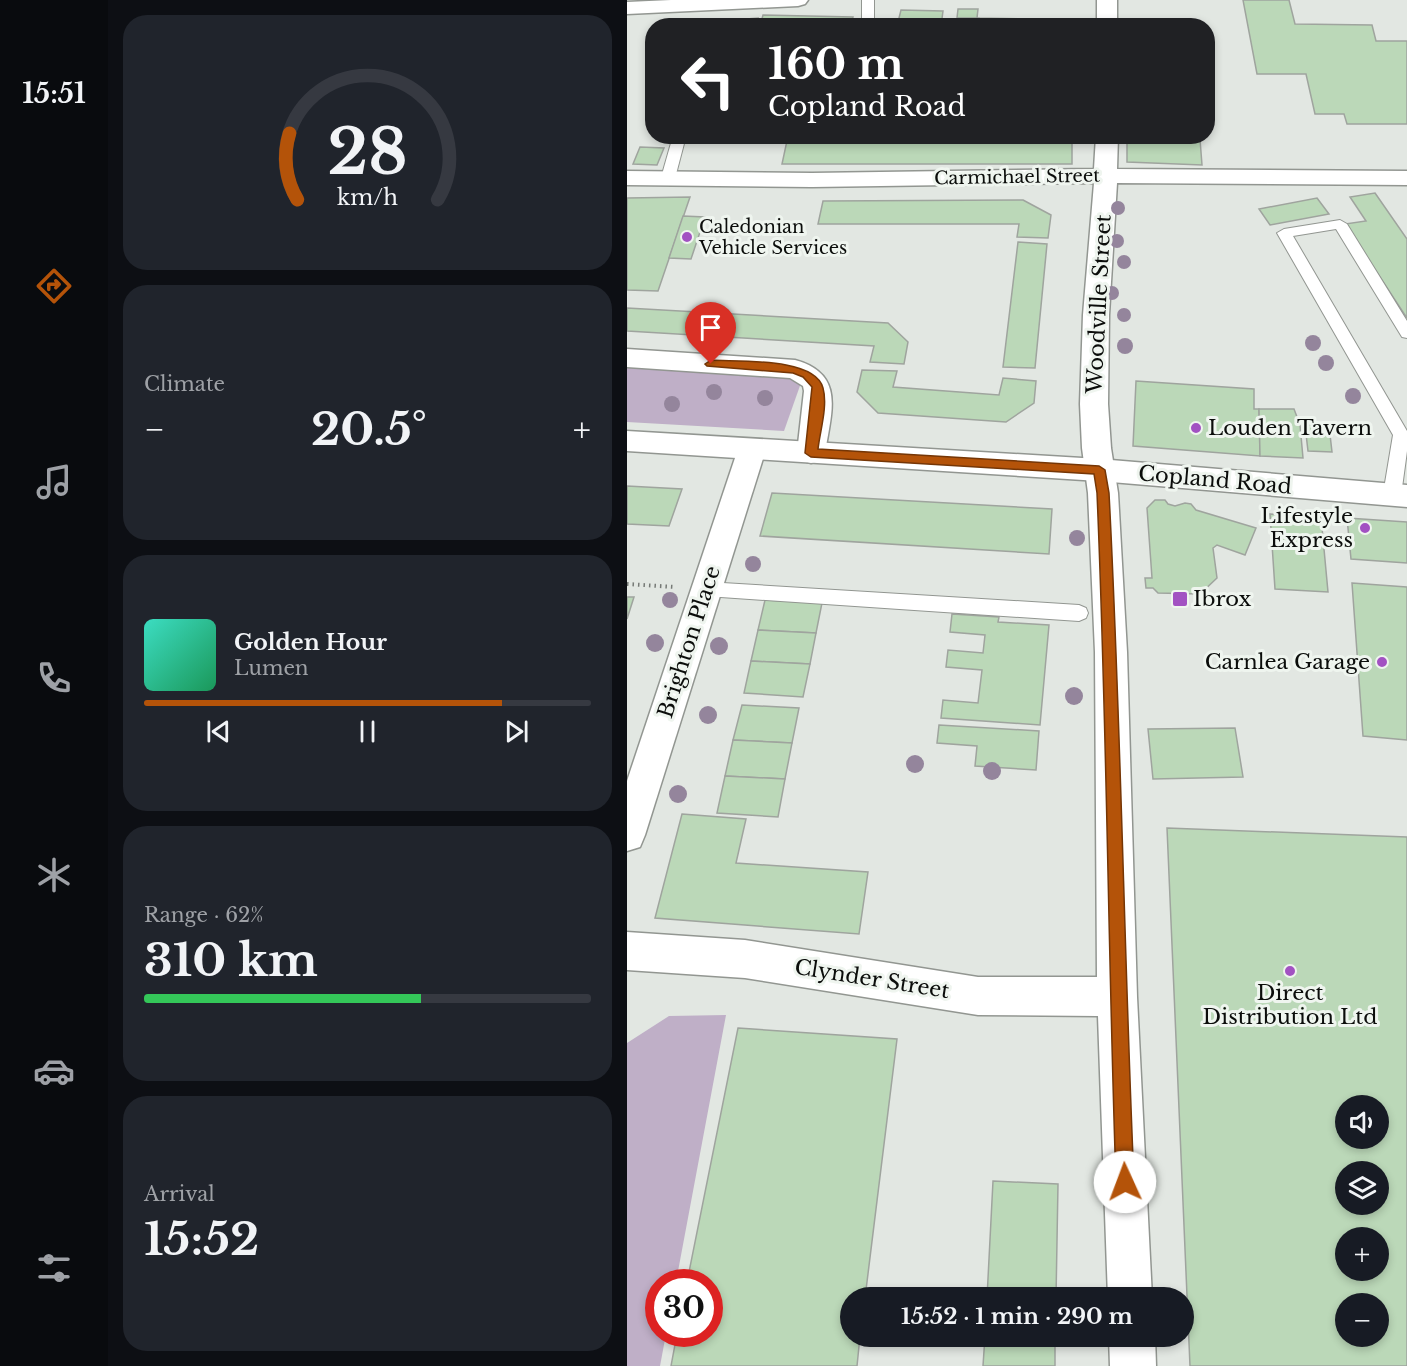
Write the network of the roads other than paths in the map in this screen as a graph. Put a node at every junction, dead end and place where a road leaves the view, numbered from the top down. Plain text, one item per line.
1 (798, 0) edge
2 (868, 0) edge
3 (1107, 0) edge
4 (627, 8) edge
5 (867, 18) edge
6 (1107, 18) edge
7 (678, 144) edge
8 (1107, 144) edge
9 (1107, 176) junction
10 (627, 178) edge
11 (668, 178) junction
12 (1407, 178) edge
13 (1407, 333) edge
14 (627, 358) edge
15 (1403, 430) edge
16 (627, 441) edge
17 (751, 449) junction
18 (811, 453) junction
19 (1099, 470) junction
20 (1399, 495) edge
21 (706, 589) junction
22 (1079, 613) dead end
23 (627, 835) edge
24 (627, 951) edge
25 (1117, 997) junction
26 (1130, 1287) edge
27 (1132, 1347) edge
28 (1133, 1366) edge

1 - 4 street
2 - 5 lane
3 - 6 street
7 - 11 lane
8 - 9 street, Woodville Street
9 - 11 street, Carmichael Street
9 - 12 street, Carmichael Street
9 - 19 street, Woodville Street
10 - 11 street, Carmichael Street
13 - 15 lane
14 - 18 street
15 - 20 lane
16 - 17 street, Copland Road
17 - 18 street, Copland Road
17 - 21 street, Brighton Place
18 - 19 street, Copland Road
19 - 20 street, Copland Road
19 - 25 street, Woodville Street
21 - 22 lane
21 - 23 street, Brighton Place
24 - 25 street, Clynder Street
25 - 26 street, Woodville Street
27 - 28 street

